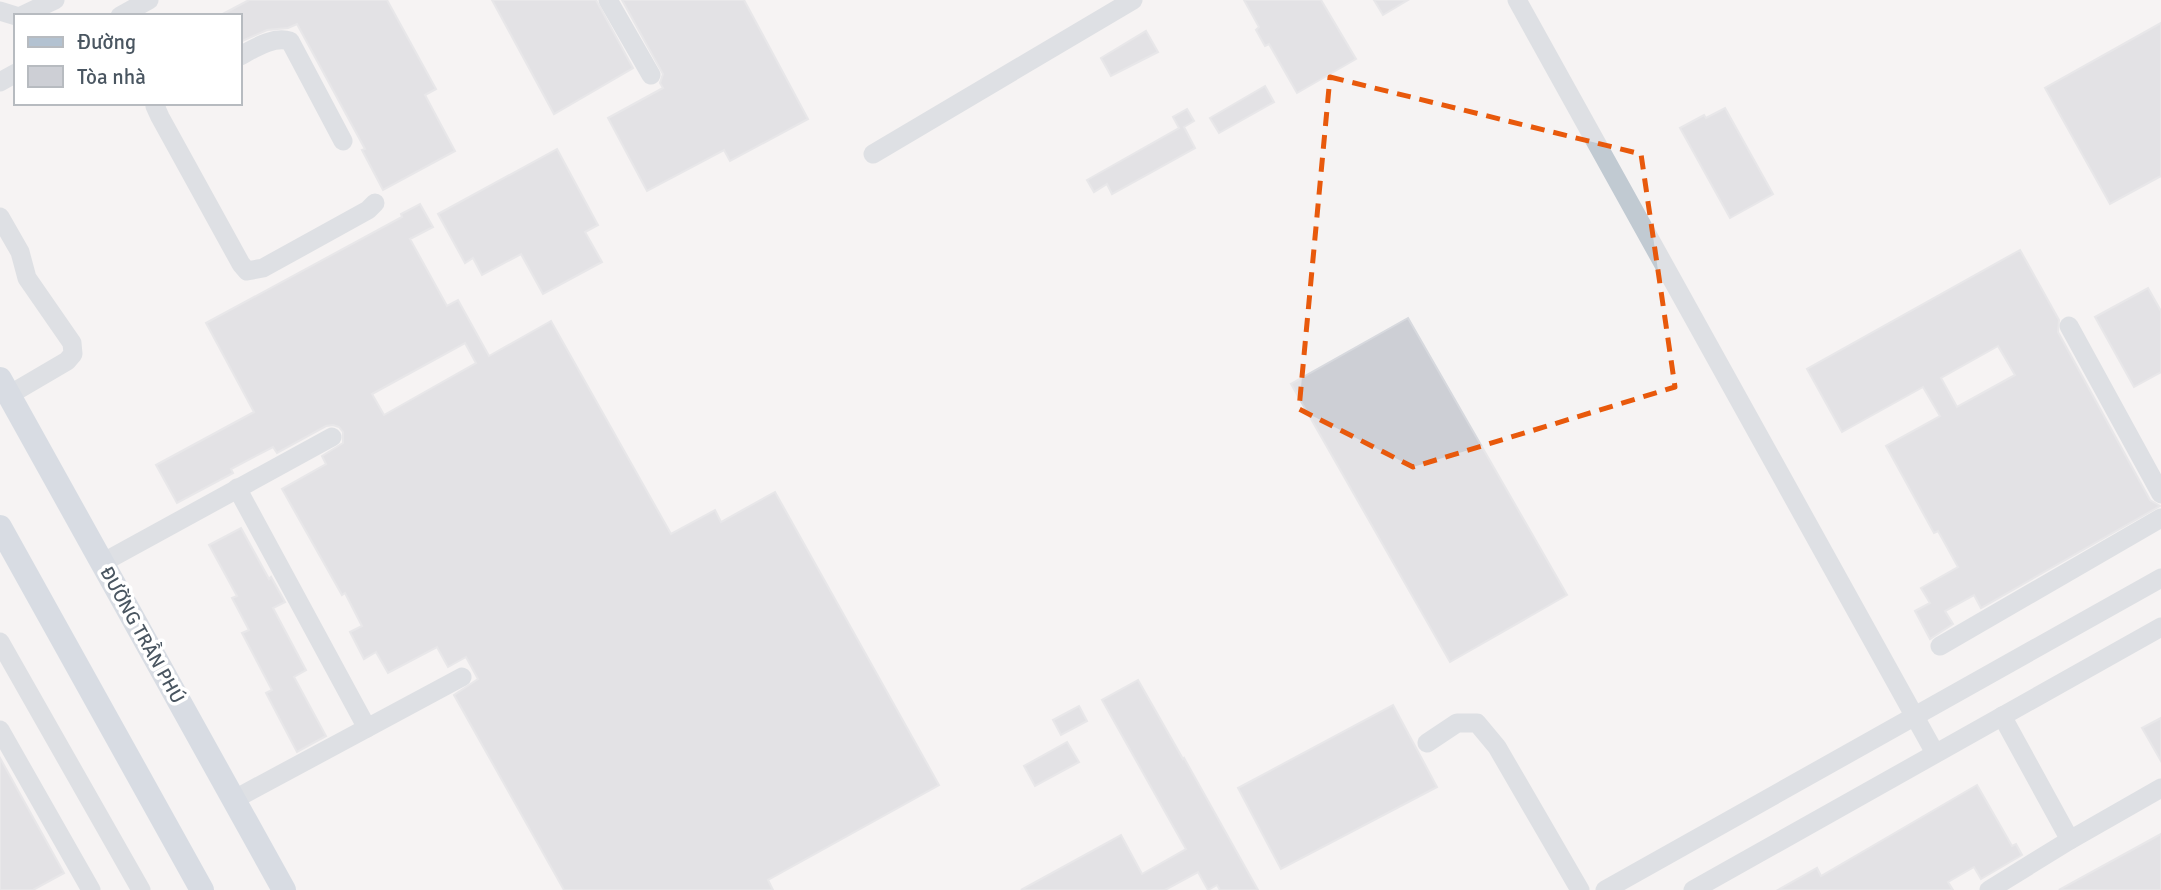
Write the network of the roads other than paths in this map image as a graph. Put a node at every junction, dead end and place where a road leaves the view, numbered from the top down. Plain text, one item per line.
1 (55, 0) edge
2 (608, 0) edge
3 (1133, 0) edge
4 (1517, 0) edge
5 (149, 6) edge
6 (25, 14) edge
7 (126, 14) edge
8 (242, 55) edge
9 (651, 75) dead end
10 (156, 105) edge
11 (343, 141) dead end
12 (873, 154) dead end
13 (375, 203) dead end
14 (0, 217) edge
15 (2069, 326) dead end
16 (4, 387) edge
17 (332, 438) dead end
18 (237, 488) junction
19 (2161, 494) edge
20 (2161, 519) edge
21 (0, 527) edge
22 (102, 563) junction
23 (2161, 578) edge
24 (2161, 627) edge
25 (0, 642) edge
26 (1940, 646) dead end
27 (462, 677) dead end
28 (1914, 716) junction
29 (2001, 716) junction
30 (367, 728) junction
31 (0, 730) edge
32 (1427, 743) dead end
33 (1935, 753) junction
34 (2161, 788) edge
35 (233, 800) junction
36 (2070, 840) junction
37 (91, 890) edge
38 (141, 890) edge
39 (202, 890) edge
40 (284, 890) edge
41 (1580, 890) edge
42 (1605, 890) edge
43 (1693, 890) edge
44 (1989, 890) edge

1 - 6 street
2 - 9 street
3 - 12 street
4 - 28 street
5 - 7 street
8 - 11 street
10 - 13 street
14 - 16 street
15 - 19 street
16 - 22 main road, ĐƯỜNG TRẦN PHÚ
17 - 18 street
18 - 22 street
18 - 30 street
20 - 26 street
21 - 39 main road
22 - 35 main road, ĐƯỜNG TRẦN PHÚ
23 - 28 street
24 - 29 street
25 - 38 street
27 - 30 street
28 - 33 street
28 - 42 street
29 - 33 street
29 - 36 street
30 - 35 street
31 - 37 street
32 - 41 street
33 - 43 street
34 - 36 street
35 - 40 main road, ĐƯỜNG TRẦN PHÚ
36 - 44 street

